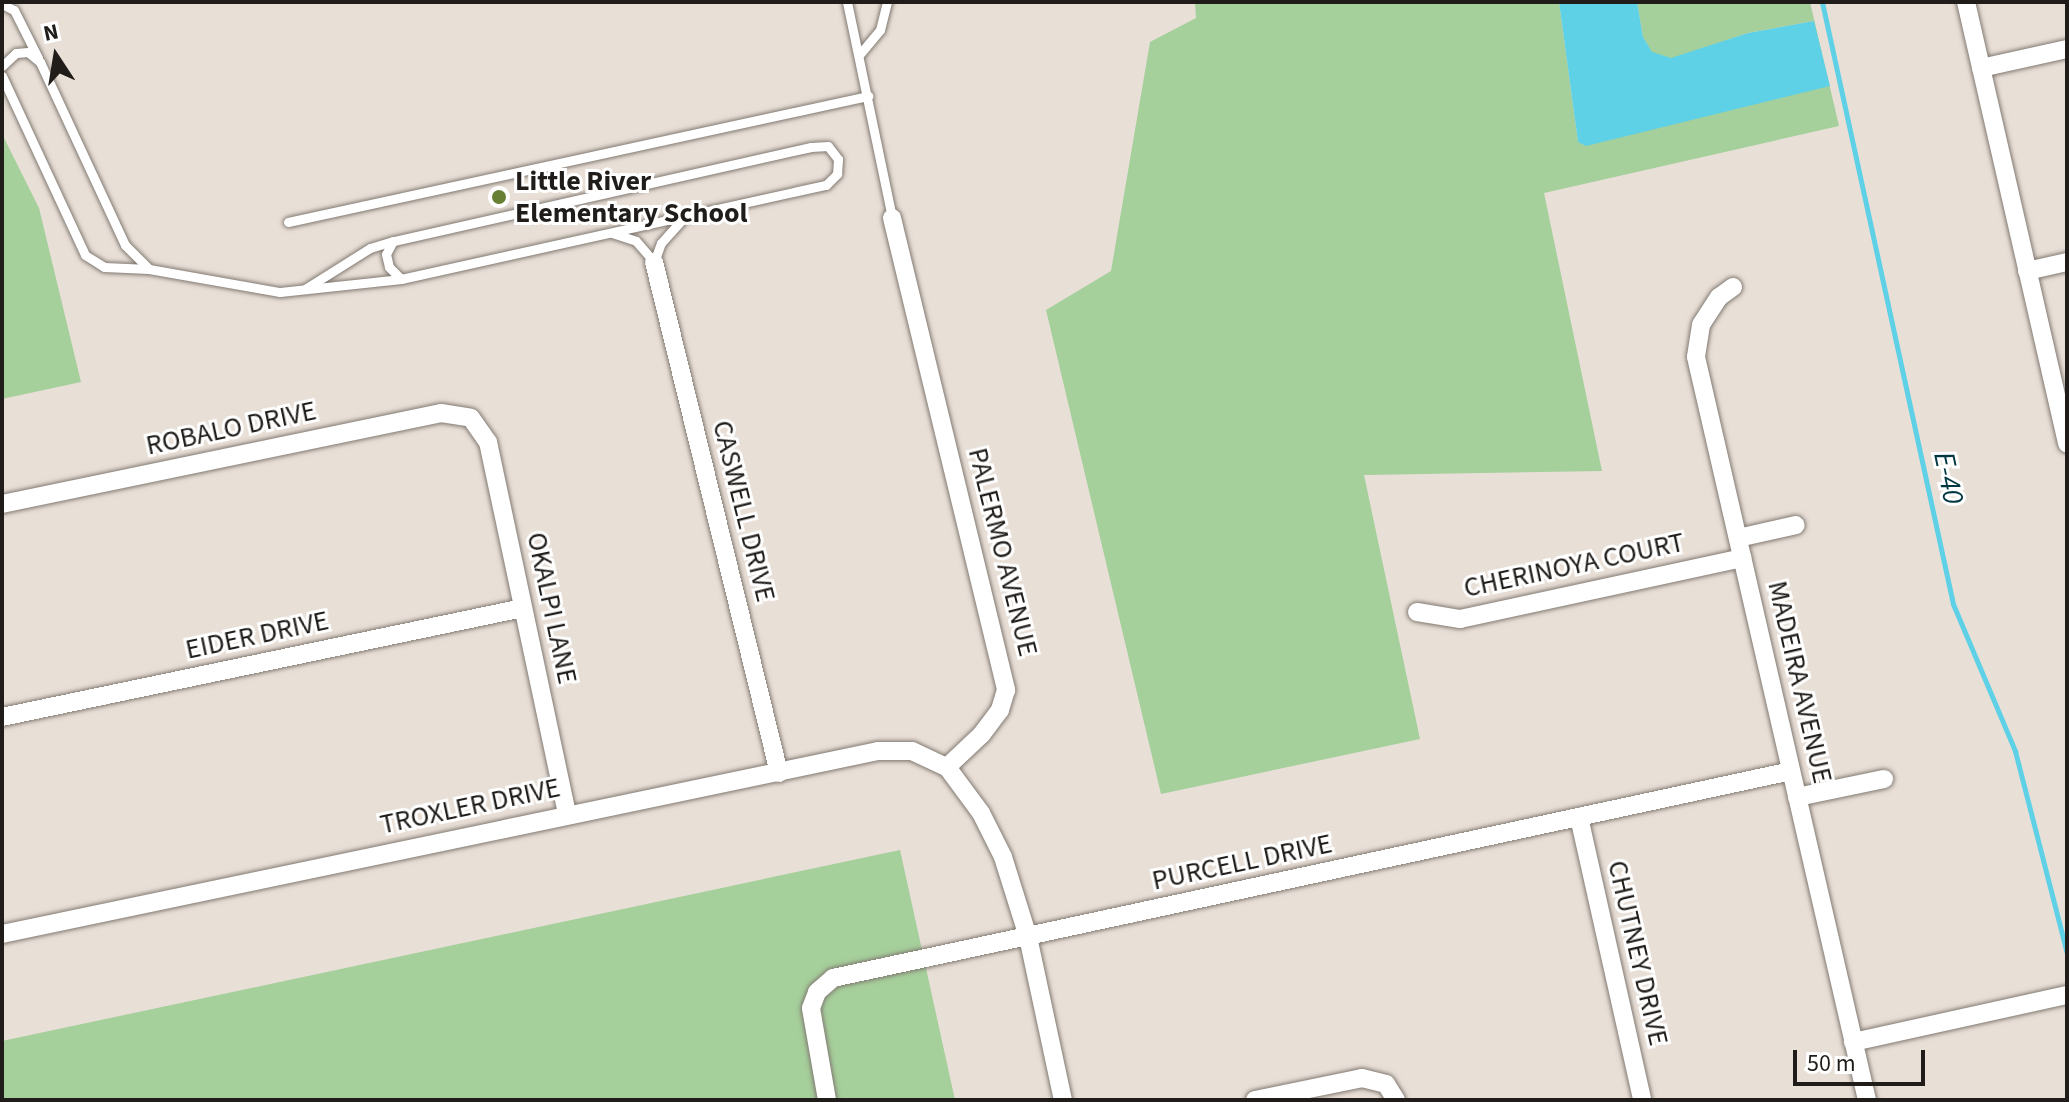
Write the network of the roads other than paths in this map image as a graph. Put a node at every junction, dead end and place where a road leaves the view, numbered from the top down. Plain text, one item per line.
1 (847, 2) edge
2 (887, 2) edge
3 (1966, 2) edge
4 (2, 4) edge
5 (2067, 49) edge
6 (859, 55) junction
7 (40, 62) junction
8 (2, 66) edge
9 (1981, 68) junction
10 (2, 76) edge
11 (868, 96) junction
12 (685, 216) junction
13 (892, 218) joint
14 (288, 222) dead end
15 (610, 233) junction
16 (393, 241) junction
17 (654, 262) junction
18 (2067, 262) edge
19 (149, 269) junction
20 (2027, 271) junction
21 (401, 279) junction
22 (1733, 287) dead end
23 (305, 289) junction
24 (471, 418) joint
25 (2067, 444) edge
26 (2, 504) edge
27 (1796, 525) dead end
28 (1738, 538) junction
29 (1743, 558) junction
30 (523, 608) junction
31 (1417, 612) dead end
32 (2, 717) edge
33 (947, 767) junction
34 (1791, 771) junction
35 (779, 773) junction
36 (1884, 779) dead end
37 (1797, 797) junction
38 (567, 814) junction
39 (1579, 817) junction
40 (2, 934) edge
41 (1028, 937) junction
42 (2067, 995) edge
43 (1853, 1042) junction
44 (827, 1100) edge
45 (1063, 1100) edge
46 (1255, 1100) edge
47 (1396, 1100) edge
48 (1642, 1100) edge
49 (1867, 1100) edge

1 - 6 lane
2 - 6 lane
3 - 9 street
4 - 7 lane
5 - 9 street
6 - 11 lane
7 - 8 lane
7 - 19 lane
9 - 20 street
10 - 19 lane
11 - 13 lane
11 - 14 lane
12 - 15 lane
12 - 16 lane
12 - 17 lane
13 - 33 street, PALERMO AVENUE
15 - 17 lane
15 - 21 lane
16 - 21 lane
16 - 23 lane
17 - 35 street, CASWELL DRIVE
18 - 20 street
19 - 23 lane
20 - 25 street
21 - 23 lane
22 - 28 street, MADEIRA AVENUE
24 - 26 street, ROBALO DRIVE
24 - 30 street, OKALPI LANE
27 - 28 street
28 - 29 street, MADEIRA AVENUE
29 - 31 street, CHERINOYA COURT
29 - 34 street, MADEIRA AVENUE
30 - 32 street, EIDER DRIVE
30 - 38 street, OKALPI LANE
33 - 35 street, TROXLER DRIVE
33 - 41 street
34 - 37 street, MADEIRA AVENUE
34 - 39 street, PURCELL DRIVE
35 - 38 street, TROXLER DRIVE
36 - 37 street
37 - 43 street, MADEIRA AVENUE
38 - 40 street, TROXLER DRIVE
39 - 41 street, PURCELL DRIVE
39 - 48 street, CHUTNEY DRIVE
41 - 44 street, PURCELL DRIVE
41 - 45 street
42 - 43 street
43 - 49 street, MADEIRA AVENUE
46 - 47 street

